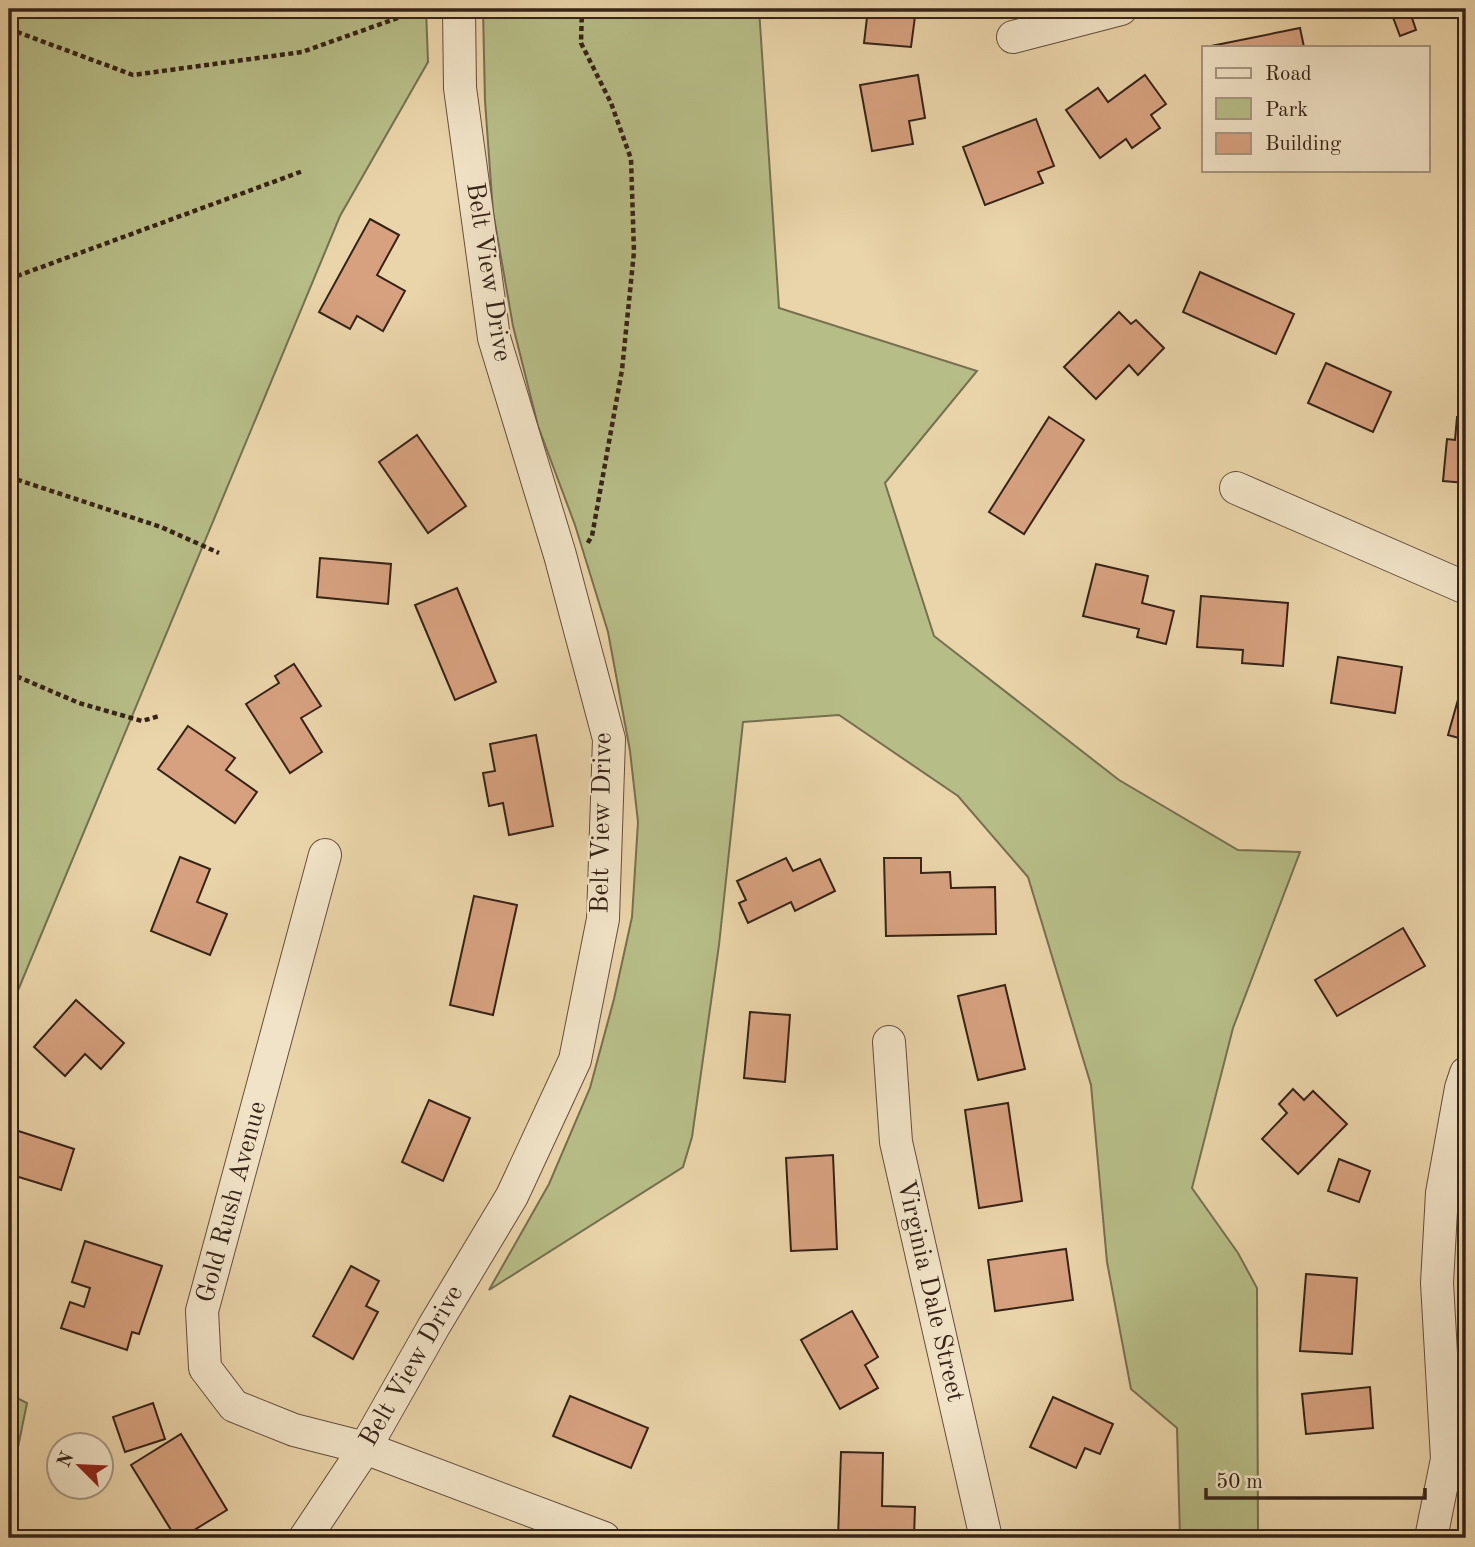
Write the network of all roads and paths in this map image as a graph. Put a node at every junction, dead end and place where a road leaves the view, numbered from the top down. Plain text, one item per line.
1 (423, 9) edge
2 (459, 9) edge
3 (582, 9) edge
4 (1122, 9) edge
5 (9, 29) edge
6 (1013, 37) dead end
7 (303, 171) dead end
8 (9, 279) edge
9 (9, 477) edge
10 (1236, 488) dead end
11 (219, 553) dead end
12 (566, 577) junction
13 (1466, 588) edge
14 (9, 673) edge
15 (159, 716) dead end
16 (325, 855) dead end
17 (889, 1042) dead end
18 (1466, 1073) edge
19 (365, 1448) junction
20 (305, 1538) edge
21 (604, 1538) edge
22 (986, 1538) edge
23 (1431, 1538) edge

1 - 5 path
2 - 12 street, Belt View Drive
3 - 12 path
4 - 6 street
7 - 8 path
9 - 11 path
10 - 13 street
12 - 19 street, Belt View Drive
14 - 15 path
16 - 19 street, Gold Rush Avenue
17 - 22 street, Virginia Dale Street
18 - 23 street
19 - 20 street, Belt View Drive
19 - 21 street, Gold Rush Avenue

